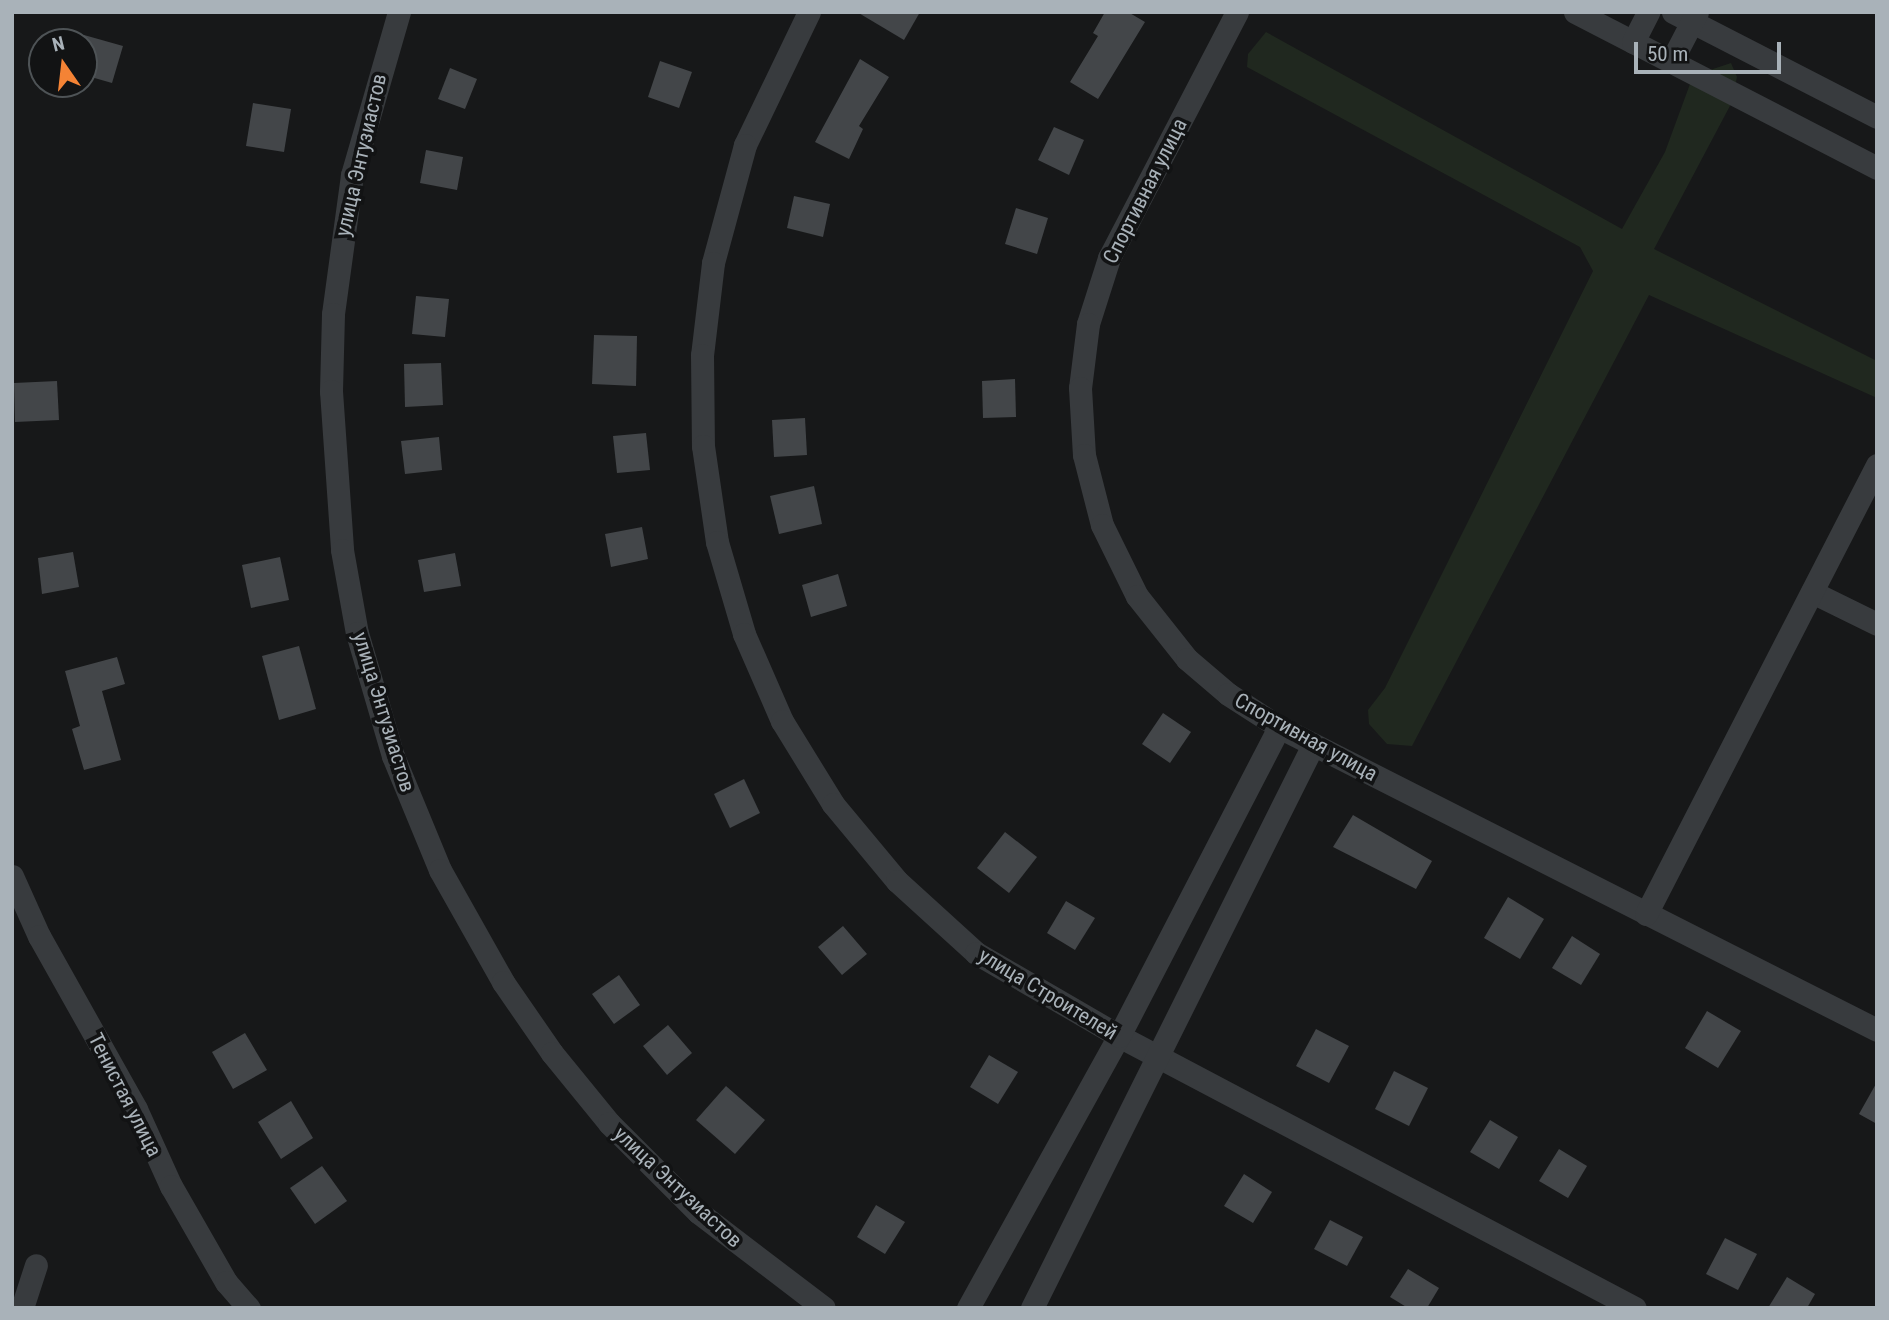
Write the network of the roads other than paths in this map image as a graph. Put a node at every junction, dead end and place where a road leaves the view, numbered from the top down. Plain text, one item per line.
1 (399, 12) edge
2 (808, 12) edge
3 (1237, 12) edge
4 (1575, 12) edge
5 (1648, 12) edge
6 (1687, 16) edge
7 (1633, 42) junction
8 (1671, 62) junction
9 (1877, 117) edge
10 (1877, 168) edge
11 (1877, 465) edge
12 (1812, 592) junction
13 (1877, 624) edge
14 (1279, 727) junction
15 (1313, 745) junction
16 (12, 876) edge
17 (1646, 914) junction
18 (12, 919) edge
19 (39, 936) junction
20 (1877, 1030) edge
21 (1119, 1036) junction
22 (1157, 1056) junction
23 (36, 1265) dead end
24 (22, 1308) edge
25 (249, 1308) edge
26 (824, 1308) edge
27 (968, 1308) edge
28 (1032, 1308) edge
29 (1635, 1308) edge

1 - 26 street, улица Энтузиастов
2 - 21 street, улица Строителей
3 - 14 street, Спортивная улица
4 - 7 street
5 - 7 street
6 - 8 street
6 - 9 street
7 - 8 street
8 - 10 street
11 - 12 street
12 - 13 street
12 - 17 street
14 - 15 street, Спортивная улица
14 - 21 street
15 - 17 street, Спортивная улица
15 - 22 street
16 - 19 street, Тенистая улица
17 - 20 street, Спортивная улица
18 - 19 street
19 - 25 street, Тенистая улица
21 - 22 street, улица Строителей
21 - 27 street
22 - 28 street
22 - 29 street, улица Строителей
23 - 24 street

